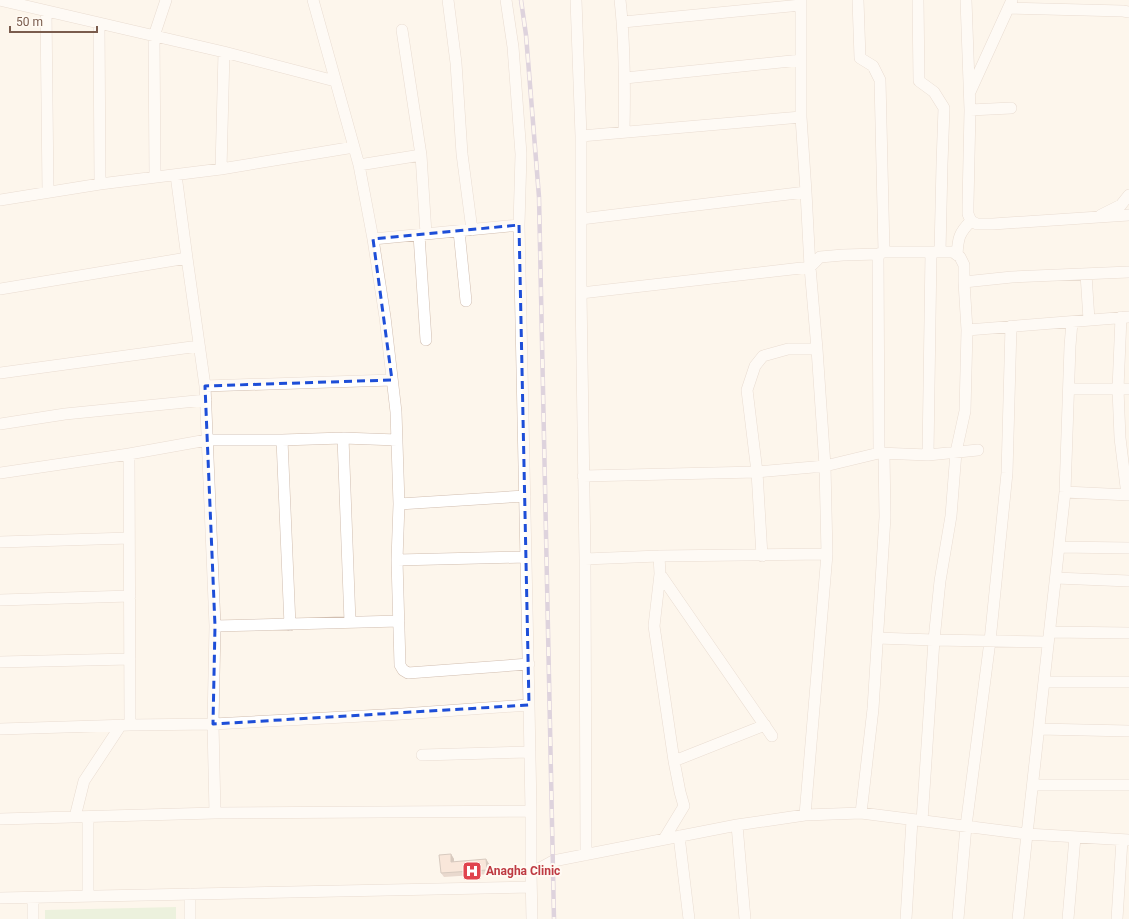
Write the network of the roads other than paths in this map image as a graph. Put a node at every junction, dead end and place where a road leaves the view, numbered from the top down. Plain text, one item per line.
1 (0, 0) edge
2 (166, 0) edge
3 (313, 0) edge
4 (448, 0) edge
5 (506, 0) edge
6 (576, 0) edge
7 (620, 0) edge
8 (858, 0) edge
9 (918, 0) edge
10 (966, 0) edge
11 (801, 3) edge
12 (1010, 4) edge
13 (1063, 4) edge
14 (1126, 8) edge
15 (46, 12) junction
16 (623, 22) junction
17 (99, 23) junction
18 (402, 30) dead end
19 (154, 36) junction
20 (224, 52) junction
21 (801, 60) junction
22 (625, 78) junction
23 (335, 81) junction
24 (969, 95) junction
25 (1011, 108) dead end
26 (970, 110) junction
27 (801, 117) junction
28 (624, 132) junction
29 (581, 136) junction
30 (354, 147) junction
31 (421, 155) junction
32 (359, 165) junction
33 (221, 169) junction
34 (176, 175) junction
35 (155, 177) junction
36 (100, 184) junction
37 (48, 192) junction
38 (806, 192) junction
39 (1129, 195) edge
40 (0, 200) edge
41 (1129, 215) edge
42 (1097, 217) junction
43 (581, 219) junction
44 (971, 221) junction
45 (519, 225) junction
46 (472, 230) junction
47 (459, 231) junction
48 (423, 235) junction
49 (373, 239) junction
50 (936, 252) junction
51 (881, 253) junction
52 (957, 255) junction
53 (187, 258) junction
54 (810, 267) junction
55 (1129, 272) edge
56 (1086, 274) junction
57 (964, 282) junction
58 (0, 289) edge
59 (580, 293) junction
60 (466, 301) dead end
61 (1125, 317) edge
62 (1089, 320) junction
63 (1072, 322) junction
64 (1011, 326) junction
65 (967, 330) junction
66 (426, 340) dead end
67 (199, 346) junction
68 (817, 349) junction
69 (0, 373) edge
70 (392, 380) junction
71 (205, 386) junction
72 (1069, 389) junction
73 (1124, 389) edge
74 (206, 400) junction
75 (0, 424) edge
76 (343, 438) junction
77 (207, 440) junction
78 (282, 440) junction
79 (397, 440) junction
80 (978, 450) dead end
81 (956, 452) junction
82 (882, 453) junction
83 (129, 454) junction
84 (928, 455) junction
85 (825, 466) junction
86 (757, 472) junction
87 (0, 473) edge
88 (583, 476) junction
89 (1065, 492) junction
90 (1128, 495) edge
91 (525, 496) junction
92 (398, 504) junction
93 (129, 538) junction
94 (0, 542) edge
95 (1059, 547) junction
96 (1129, 548) edge
97 (827, 554) junction
98 (660, 556) junction
99 (762, 556) junction
100 (526, 557) junction
101 (585, 559) junction
102 (397, 560) junction
103 (660, 574) junction
104 (1056, 578) junction
105 (1129, 581) edge
106 (130, 596) junction
107 (0, 600) edge
108 (399, 621) junction
109 (350, 622) junction
110 (290, 625) junction
111 (215, 626) junction
112 (1129, 633) edge
113 (1049, 637) junction
114 (877, 638) junction
115 (934, 640) junction
116 (990, 641) junction
117 (130, 658) junction
118 (0, 662) edge
119 (529, 664) junction
120 (1044, 682) junction
121 (1129, 682) edge
122 (529, 705) junction
123 (213, 724) junction
124 (126, 725) junction
125 (764, 725) junction
126 (1039, 729) junction
127 (0, 730) edge
128 (1129, 731) edge
129 (772, 736) dead end
130 (530, 752) junction
131 (422, 755) dead end
132 (674, 761) junction
133 (1033, 785) junction
134 (1129, 785) edge
135 (531, 811) junction
136 (861, 813) junction
137 (215, 814) junction
138 (805, 815) junction
139 (75, 817) junction
140 (88, 817) junction
141 (0, 819) edge
142 (917, 821) junction
143 (737, 825) junction
144 (966, 826) junction
145 (1027, 834) junction
146 (679, 836) junction
147 (1075, 837) junction
148 (664, 839) junction
149 (1125, 840) edge
150 (586, 855) junction
151 (530, 873) junction
152 (531, 887) junction
153 (190, 894) junction
154 (88, 896) junction
155 (0, 898) edge
156 (32, 898) junction
157 (33, 919) edge
158 (190, 919) edge
159 (532, 919) edge
160 (689, 919) edge
161 (746, 919) edge
162 (906, 919) edge
163 (958, 919) edge
164 (1018, 919) edge
165 (1068, 919) edge
166 (1117, 919) edge

1 - 15 street
2 - 19 street
3 - 23 street
4 - 46 street
5 - 45 street
6 - 29 street
7 - 16 street
8 - 51 street
9 - 50 street
10 - 24 street
11 - 16 street
11 - 21 street
12 - 13 street
12 - 24 street
13 - 14 street
15 - 17 street
15 - 37 street
16 - 22 street
17 - 19 street
17 - 36 street
18 - 31 street
19 - 20 street
19 - 35 street
20 - 23 street
20 - 33 street
21 - 22 street
21 - 27 street
22 - 28 street
23 - 30 street
24 - 26 street
25 - 26 street
26 - 44 street
27 - 28 street
27 - 38 street
28 - 29 street
29 - 43 street
30 - 32 street
30 - 33 street
31 - 32 street
31 - 48 street
32 - 49 street
33 - 34 street
34 - 35 street
34 - 53 street
35 - 36 street
36 - 37 street
37 - 40 street
38 - 43 street
38 - 54 street
39 - 42 street
41 - 42 street
42 - 44 street
43 - 59 street
44 - 52 street
45 - 46 street
45 - 91 street
46 - 47 street
47 - 48 street
47 - 60 street
48 - 49 street
48 - 66 street
49 - 70 street
50 - 51 street
50 - 52 street
50 - 84 street
51 - 54 street
51 - 82 street
52 - 57 street
53 - 58 street
53 - 67 street
54 - 59 street
54 - 68 street
55 - 56 street
56 - 57 street
56 - 62 street
57 - 65 street
59 - 88 street
61 - 62 street
61 - 73 street
62 - 63 street
63 - 64 street
63 - 72 street
64 - 65 street
64 - 116 street
65 - 81 street
67 - 69 street
67 - 71 street
68 - 85 street
68 - 86 street
70 - 71 street
70 - 79 street
71 - 74 street
72 - 73 street
72 - 89 street
73 - 90 street
74 - 75 street
74 - 77 street
76 - 78 street
76 - 79 street
76 - 109 street
77 - 78 street
77 - 83 street
77 - 111 street
78 - 110 street
79 - 92 street
80 - 81 street
81 - 84 street
81 - 115 street
82 - 84 street
82 - 85 street
82 - 114 street
83 - 87 street
83 - 93 street
85 - 86 street
85 - 97 street
86 - 88 street
86 - 99 street
88 - 101 street
89 - 90 street
89 - 95 street
91 - 92 street
91 - 100 street
92 - 102 street
93 - 94 street
93 - 106 street
95 - 96 street
95 - 104 street
97 - 99 street
97 - 138 street
98 - 99 street
98 - 101 street
98 - 103 street
100 - 102 street
100 - 119 street
101 - 150 street
102 - 108 street
103 - 125 street
103 - 132 street
104 - 105 street
104 - 113 street
106 - 107 street
106 - 117 street
108 - 109 street
108 - 119 street
109 - 110 street
110 - 111 street
111 - 123 street
112 - 113 street
113 - 116 street
113 - 120 street
114 - 115 street
114 - 136 street
115 - 116 street
115 - 142 street
116 - 144 street
117 - 118 street
117 - 124 street
119 - 122 street
120 - 121 street
120 - 126 street
122 - 123 street
122 - 130 street
123 - 124 street
123 - 137 street
124 - 127 street
124 - 139 street
125 - 129 street
125 - 132 street
126 - 128 street
126 - 133 street
130 - 131 street
130 - 135 street
132 - 148 street
133 - 134 street
133 - 145 street
135 - 137 street
135 - 151 street
136 - 138 street
136 - 142 street
137 - 140 street
138 - 143 street
139 - 140 street
139 - 141 street
140 - 154 street
142 - 144 street
142 - 162 street
143 - 146 street
143 - 161 street
144 - 145 street
144 - 163 street
145 - 147 street
145 - 164 street
146 - 148 street
146 - 160 street
147 - 149 street
147 - 165 street
148 - 150 street
149 - 166 street
150 - 151 street
151 - 152 street
152 - 153 street
152 - 159 street
153 - 154 street
153 - 158 street
154 - 156 street
155 - 156 street
156 - 157 street

